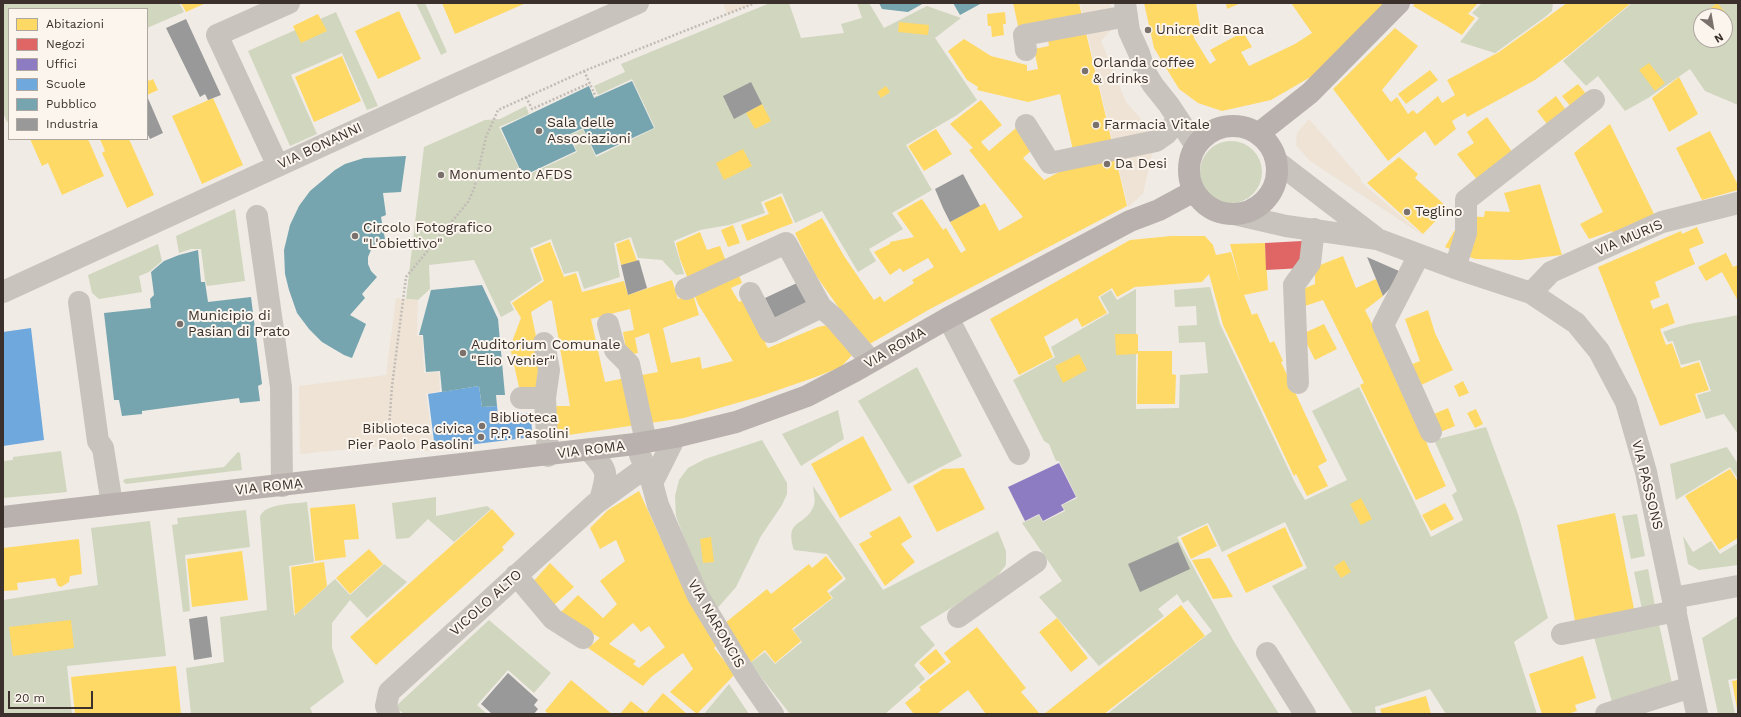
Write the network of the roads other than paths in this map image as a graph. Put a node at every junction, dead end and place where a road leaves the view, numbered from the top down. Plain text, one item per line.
1 (289, 3) edge
2 (638, 3) edge
3 (1399, 3) edge
4 (1126, 10) edge
5 (1026, 50) dead end
6 (1594, 100) dead end
7 (1178, 120) junction
8 (1026, 125) dead end
9 (1258, 134) junction
10 (1196, 146) junction
11 (1276, 161) junction
12 (278, 166) junction
13 (1194, 191) junction
14 (1738, 203) edge
15 (1234, 214) junction
16 (257, 216) dead end
17 (1314, 229) junction
18 (1377, 239) junction
19 (1419, 255) junction
20 (1455, 268) junction
21 (686, 289) dead end
22 (3, 292) edge
23 (750, 293) dead end
24 (1531, 293) junction
25 (79, 302) dead end
26 (821, 307) junction
27 (948, 318) junction
28 (608, 324) dead end
29 (544, 343) dead end
30 (871, 361) junction
31 (1298, 383) dead end
32 (521, 398) dead end
33 (545, 398) junction
34 (1431, 432) dead end
35 (675, 437) junction
36 (640, 443) junction
37 (589, 450) junction
38 (1019, 454) dead end
39 (548, 456) junction
40 (649, 475) junction
41 (282, 486) junction
42 (600, 500) junction
43 (112, 504) junction
44 (3, 517) edge
45 (1036, 562) dead end
46 (516, 575) junction
47 (1738, 586) edge
48 (1675, 604) junction
49 (958, 617) dead end
50 (1562, 634) dead end
51 (583, 638) dead end
52 (1267, 653) dead end
53 (1691, 687) junction
54 (389, 714) edge
55 (774, 714) edge
56 (1305, 714) edge
57 (1606, 714) edge
58 (1697, 714) edge

1 - 12 street
2 - 12 street, VIA BONANNI
3 - 9 main road
4 - 5 street
4 - 7 street
6 - 20 street
7 - 8 street
7 - 10 street
9 - 10 main road
9 - 11 main road
10 - 13 main road
11 - 15 main road
11 - 18 street
12 - 22 street, VIA BONANNI
13 - 15 main road
13 - 27 main road, VIA ROMA
14 - 24 street, VIA MURIS
15 - 17 street
16 - 41 street
17 - 18 street
17 - 31 street
18 - 19 street, VIA PASSONS
19 - 20 street, VIA PASSONS
19 - 34 street
20 - 24 street, VIA PASSONS
21 - 26 street
23 - 26 street
24 - 48 street, VIA PASSONS
25 - 43 street
26 - 30 street
27 - 30 main road, VIA ROMA
27 - 38 street
28 - 36 street, VIA NARONCIS
29 - 33 street
30 - 35 main road, VIA ROMA
32 - 33 street
33 - 39 street
35 - 36 main road, VIA ROMA
35 - 40 street
36 - 37 main road, VIA ROMA
36 - 40 street, VIA NARONCIS
37 - 39 main road, VIA ROMA
37 - 42 street
39 - 41 main road, VIA ROMA
40 - 42 street, VICOLO ALTO
40 - 55 street, VIA NARONCIS
41 - 43 main road, VIA ROMA
42 - 46 street, VICOLO ALTO
43 - 44 main road, VIA ROMA
45 - 49 street
46 - 51 street
46 - 54 street, VICOLO ALTO
47 - 48 street
48 - 50 street
48 - 53 street, VIA PASSONS
52 - 56 street
53 - 57 street
53 - 58 street, VIA PASSONS

